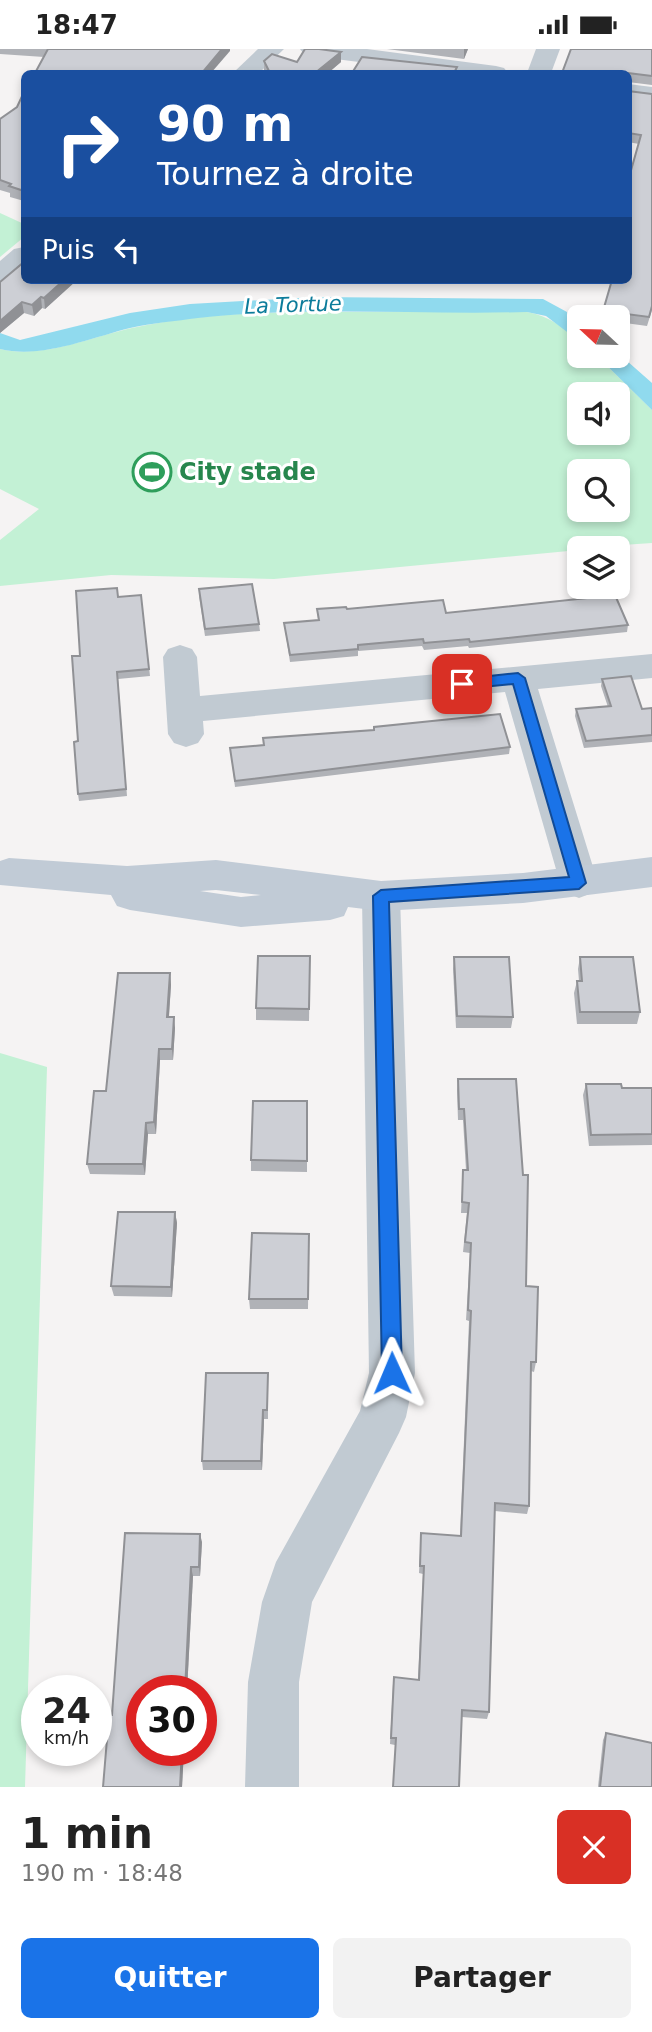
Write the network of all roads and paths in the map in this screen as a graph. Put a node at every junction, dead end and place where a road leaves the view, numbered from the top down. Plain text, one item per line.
1 (272, 49) edge
2 (313, 49) edge
3 (548, 49) edge
4 (248, 70) edge
5 (473, 70) edge
6 (540, 70) edge
7 (632, 92) edge
8 (652, 94) edge
9 (21, 258) edge
10 (0, 275) edge
11 (180, 657) dead end
12 (652, 666) edge
13 (518, 678) junction
14 (652, 872) edge
15 (5, 873) edge
16 (579, 883) junction
17 (381, 896) junction
18 (272, 1787) edge

1 - 4 street
2 - 5 street
3 - 6 street
7 - 8 street
9 - 10 street
11 - 13 street
12 - 13 street
13 - 16 street
14 - 16 street
15 - 17 street
16 - 17 street
17 - 18 street

